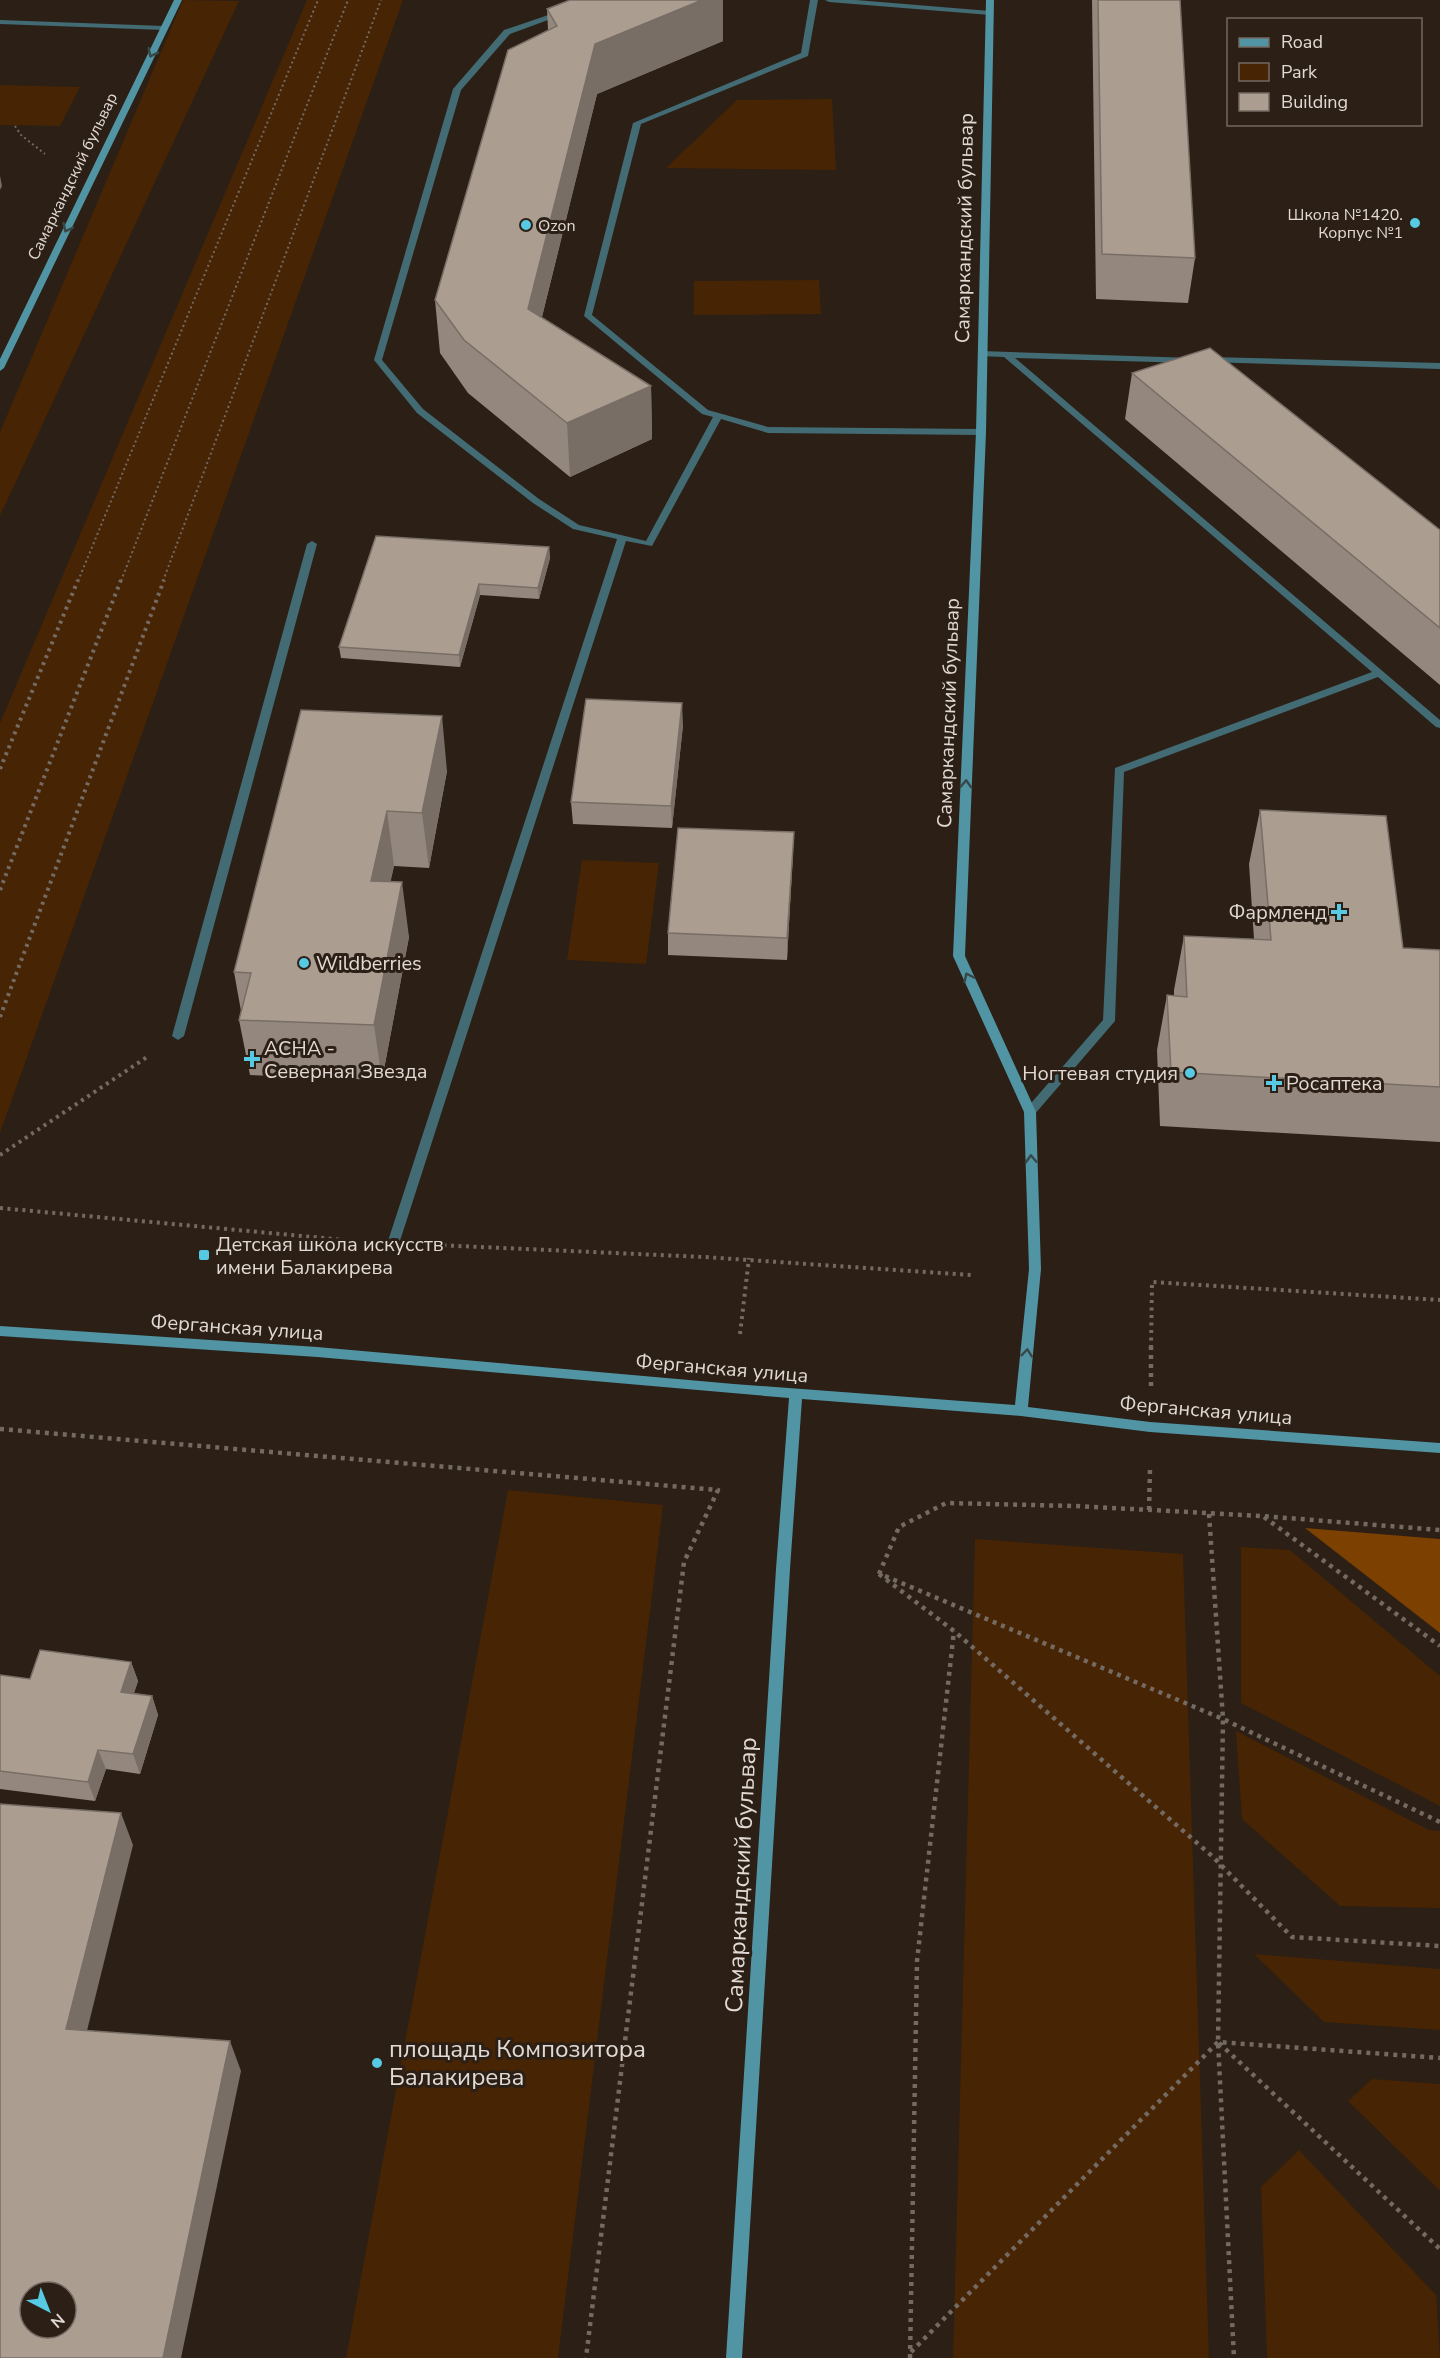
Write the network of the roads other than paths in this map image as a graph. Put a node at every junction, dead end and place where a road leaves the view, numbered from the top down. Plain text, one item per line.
1 (178, 0) edge
2 (814, 0) edge
3 (829, 0) edge
4 (990, 0) edge
5 (570, 10) edge
6 (990, 13) junction
7 (0, 22) edge
8 (164, 28) junction
9 (981, 354) junction
10 (1007, 355) junction
11 (1440, 366) edge
12 (0, 368) edge
13 (718, 416) junction
14 (981, 432) junction
15 (622, 538) junction
16 (312, 544) dead end
17 (1379, 673) junction
18 (1440, 725) edge
19 (178, 1036) road end
20 (1030, 1112) junction
21 (393, 1244) road end
22 (0, 1331) edge
23 (796, 1394) junction
24 (1021, 1412) junction
25 (1440, 1448) edge
26 (734, 2358) edge

1 - 8 street, Самаркандский бульвар
2 - 13 lane
3 - 6 lane
4 - 6 street, Самаркандский бульвар
5 - 15 lane
6 - 9 street, Самаркандский бульвар
7 - 8 lane
8 -> 12 street, Самаркандский бульвар
9 - 10 lane
9 - 14 street, Самаркандский бульвар
10 - 11 lane
10 - 17 lane
13 - 14 lane
13 - 15 lane
20 -> 14 street, Самаркандский бульвар
15 - 21 lane
16 - 19 lane
17 - 18 lane
17 - 20 lane
24 -> 20 street, Самаркандский бульвар
22 - 23 street, Ферганская улица
23 - 24 street, Ферганская улица
23 - 26 street, Самаркандский бульвар
24 - 25 street, Ферганская улица

